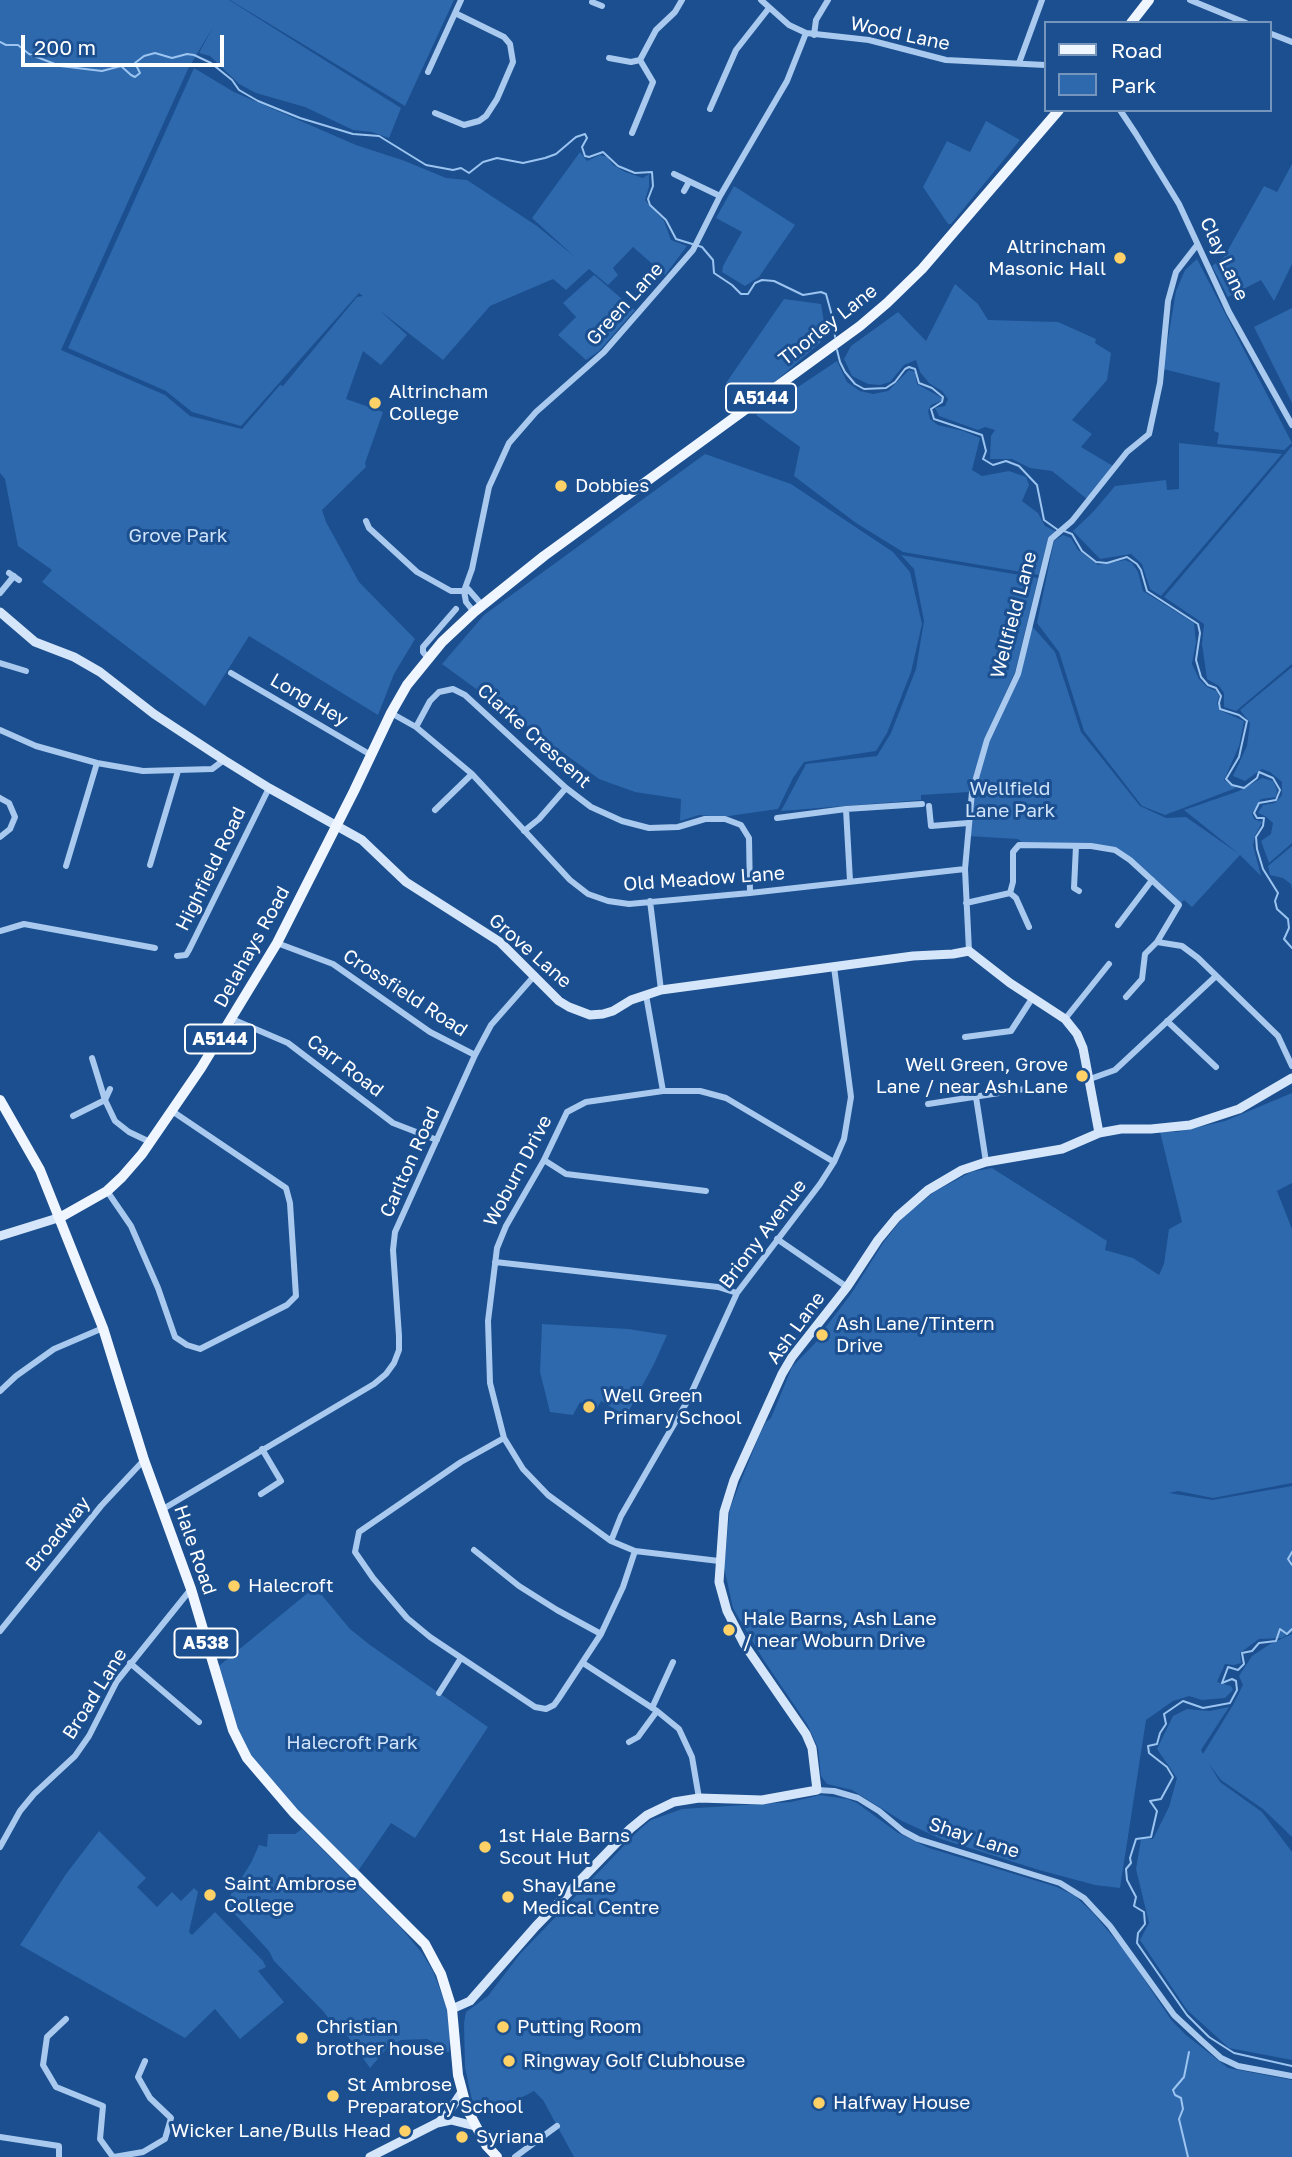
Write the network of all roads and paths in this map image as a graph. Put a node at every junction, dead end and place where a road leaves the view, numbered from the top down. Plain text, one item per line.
1 (461, 0) edge
2 (682, 0) edge
3 (761, 0) edge
4 (828, 0) edge
5 (1042, 0) edge
6 (1149, 0) edge
7 (1190, 0) edge
8 (769, 8) junction
9 (455, 13) junction
10 (1133, 21) edge
11 (1241, 21) edge
12 (806, 33) junction
13 (1271, 34) edge
14 (814, 35) junction
15 (1292, 42) edge
16 (609, 58) dead end
17 (640, 60) junction
18 (1019, 63) junction
19 (1044, 65) edge
20 (428, 72) dead end
21 (710, 109) dead end
22 (1057, 112) edge
23 (1120, 112) edge
24 (435, 113) dead end
25 (644, 132) dead end
26 (674, 174) dead end
27 (689, 182) junction
28 (684, 191) dead end
29 (720, 196) junction
30 (1197, 245) junction
31 (1292, 425) edge
32 (366, 520) dead end
33 (14, 576) dead end
34 (466, 589) junction
35 (0, 593) edge
36 (456, 609) dead end
37 (478, 609) junction
38 (0, 612) edge
39 (428, 658) junction
40 (0, 663) edge
41 (26, 671) dead end
42 (231, 673) dead end
43 (391, 713) junction
44 (416, 727) junction
45 (0, 730) edge
46 (371, 755) junction
47 (223, 760) junction
48 (97, 764) junction
49 (178, 771) junction
50 (472, 774) junction
51 (269, 788) junction
52 (566, 788) junction
53 (0, 798) edge
54 (846, 809) junction
55 (435, 810) dead end
56 (777, 818) dead end
57 (968, 823) junction
58 (337, 826) junction
59 (524, 831) junction
60 (0, 837) edge
61 (1076, 846) junction
62 (150, 864) dead end
63 (66, 866) dead end
64 (965, 869) junction
65 (1152, 880) junction
66 (850, 881) junction
67 (1079, 891) dead end
68 (750, 893) junction
69 (1010, 893) junction
70 (650, 901) junction
71 (966, 904) junction
72 (1118, 925) dead end
73 (1029, 927) dead end
74 (0, 931) edge
75 (1157, 942) junction
76 (277, 943) junction
77 (155, 948) dead end
78 (969, 951) junction
79 (177, 956) dead end
80 (1109, 964) dead end
81 (834, 967) junction
82 (535, 975) junction
83 (1216, 976) junction
84 (661, 990) junction
85 (646, 995) junction
86 (1033, 997) junction
87 (1126, 997) dead end
88 (232, 1019) junction
89 (1065, 1019) junction
90 (1167, 1021) junction
91 (965, 1037) dead end
92 (475, 1055) junction
93 (92, 1058) dead end
94 (1292, 1066) edge
95 (1216, 1067) dead end
96 (1292, 1078) edge
97 (1090, 1079) junction
98 (110, 1089) dead end
99 (1026, 1089) dead end
100 (663, 1091) junction
101 (976, 1097) junction
102 (0, 1100) edge
103 (105, 1100) junction
104 (928, 1104) dead end
105 (172, 1111) junction
106 (73, 1116) dead end
107 (1100, 1133) junction
108 (437, 1140) junction
109 (150, 1142) junction
110 (544, 1160) junction
111 (834, 1162) junction
112 (986, 1162) junction
113 (107, 1191) junction
114 (706, 1191) dead end
115 (61, 1217) junction
116 (0, 1236) edge
117 (777, 1239) junction
118 (495, 1262) junction
119 (847, 1287) junction
120 (737, 1293) junction
121 (103, 1328) junction
122 (0, 1391) edge
123 (504, 1438) junction
124 (262, 1449) junction
125 (144, 1460) junction
126 (261, 1494) dead end
127 (163, 1510) junction
128 (611, 1541) junction
129 (474, 1550) dead end
130 (635, 1551) junction
131 (719, 1561) junction
132 (191, 1589) junction
133 (0, 1631) edge
134 (601, 1634) junction
135 (461, 1658) junction
136 (673, 1662) dead end
137 (131, 1663) junction
138 (583, 1663) junction
139 (439, 1693) dead end
140 (655, 1710) junction
141 (199, 1722) dead end
142 (629, 1742) dead end
143 (817, 1790) junction
144 (699, 1798) junction
145 (0, 1847) edge
146 (452, 2009) junction
147 (66, 2019) dead end
148 (145, 2061) dead end
149 (1292, 2076) edge
150 (462, 2092) junction
151 (437, 2123) junction
152 (475, 2126) junction
153 (557, 2126) dead end
154 (0, 2137) edge
155 (59, 2157) edge
156 (113, 2157) edge
157 (370, 2157) edge
158 (497, 2157) edge
159 (515, 2157) edge

1 - 9 street
2 - 17 street
3 - 8 street, Wood Lane
4 - 14 street
5 - 18 street
6 - 10 main road
7 - 11 street
8 - 12 street, Wood Lane
8 - 21 street
9 - 20 street
9 - 24 street
12 - 14 street, Wood Lane
12 - 29 street, Green Lane
13 - 15 street
14 - 18 street, Wood Lane
16 - 17 street
17 - 25 street
18 - 19 street, Wood Lane
22 - 37 main road, Thorley Lane / A5144
23 - 30 street, Clay Lane
26 - 27 street
27 - 28 street
27 - 29 street
29 - 34 street, Green Lane
30 - 31 street, Clay Lane
30 - 57 street, Wellfield Lane
32 - 34 street
33 - 35 street
34 - 37 street
36 - 39 street, Delahays Road
37 - 39 main road, Delahays Road / A5144
38 - 47 street, Grove Lane
39 - 43 main road, Delahays Road / A5144
40 - 41 street
42 - 46 street, Long Hey
43 - 44 street, Old Meadow Lane
43 - 46 main road, Delahays Road / A5144
44 - 50 street, Old Meadow Lane
44 - 52 street, Clarke Crescent
45 - 48 street
46 - 58 main road, Delahays Road / A5144
47 - 49 street
47 - 51 street, Grove Lane
48 - 49 street
48 - 63 street
49 - 62 street
50 - 55 street
50 - 59 street, Old Meadow Lane
51 - 58 street, Grove Lane
51 - 79 street, Highfield Road
52 - 59 street
52 - 68 street, Clarke Crescent
53 - 60 street
54 - 56 street
54 - 57 street
54 - 66 street
57 - 64 street, Wellfield Lane
58 - 76 main road, Delahays Road / A5144
58 - 82 street, Grove Lane
59 - 70 street, Old Meadow Lane
61 - 65 street
61 - 67 street
61 - 69 street
64 - 66 street, Old Meadow Lane
64 - 71 street, Wellfield Lane
65 - 72 street
65 - 75 street
66 - 68 street, Old Meadow Lane
68 - 70 street, Old Meadow Lane
69 - 71 street
69 - 73 street
70 - 84 street
71 - 78 street, Wellfield Lane
74 - 77 street
75 - 83 street
75 - 87 street
76 - 88 main road, Delahays Road / A5144
76 - 92 street, Crossfield Road
78 - 81 street, Grove Lane
78 - 86 street
80 - 89 street
81 - 84 street, Grove Lane
81 - 111 street, Briony Avenue
82 - 85 street, Grove Lane
82 - 92 street, Carlton Road
83 - 90 street
83 - 94 street
84 - 85 street, Grove Lane
85 - 100 street
86 - 89 street
86 - 91 street
88 - 105 main road, Delahays Road / A5144
88 - 108 street, Carr Road
89 - 97 street
90 - 95 street
90 - 97 street
92 - 108 street, Carlton Road
93 - 103 street
96 - 107 street
97 - 107 street
98 - 103 street
99 - 101 street
100 - 110 street, Woburn Drive
100 - 111 street, Woburn Drive
101 - 104 street
101 - 112 street
102 - 115 main road, Hale Road / A538
103 - 106 street
103 - 109 street
105 - 109 main road, Delahays Road / A5144
105 - 113 street
107 - 112 street, Ash Lane
108 - 124 street, Carlton Road
109 - 113 main road, Delahays Road / A5144
110 - 114 street
110 - 118 street, Woburn Drive
111 - 117 street, Briony Avenue
112 - 119 street, Ash Lane
113 - 115 main road, Delahays Road / A5144
115 - 116 street
115 - 121 main road, Hale Road / A538
117 - 119 street
117 - 120 street, Briony Avenue
118 - 120 street
118 - 123 street, Woburn Drive
119 - 131 street, Ash Lane
120 - 128 street, Briony Avenue
121 - 122 street
121 - 125 main road, Hale Road / A538
123 - 128 street, Woburn Drive
123 - 135 street
124 - 126 street
124 - 127 street, Carlton Road
125 - 127 main road, Hale Road / A538
125 - 133 street, Broadway
127 - 132 main road, Hale Road / A538
128 - 130 street, Woburn Drive
129 - 134 street
130 - 131 street, Woburn Drive
130 - 134 street
131 - 143 street, Ash Lane
132 - 137 street, Broad Lane
132 - 146 main road, Hale Road / A538
134 - 138 street
135 - 138 street
135 - 139 street
136 - 140 street
137 - 141 street
137 - 145 street, Broad Lane
138 - 140 street
140 - 142 street
140 - 144 street
143 - 144 street, Shay Lane
143 - 149 street, Shay Lane
144 - 146 street, Shay Lane
146 - 150 main road, Hale Road / A538
147 - 156 street
148 - 156 street
150 - 151 street
150 - 152 main road, Hale Road
151 - 152 street
151 - 157 street
152 - 158 main road, Hale Road
153 - 159 street
154 - 155 street

